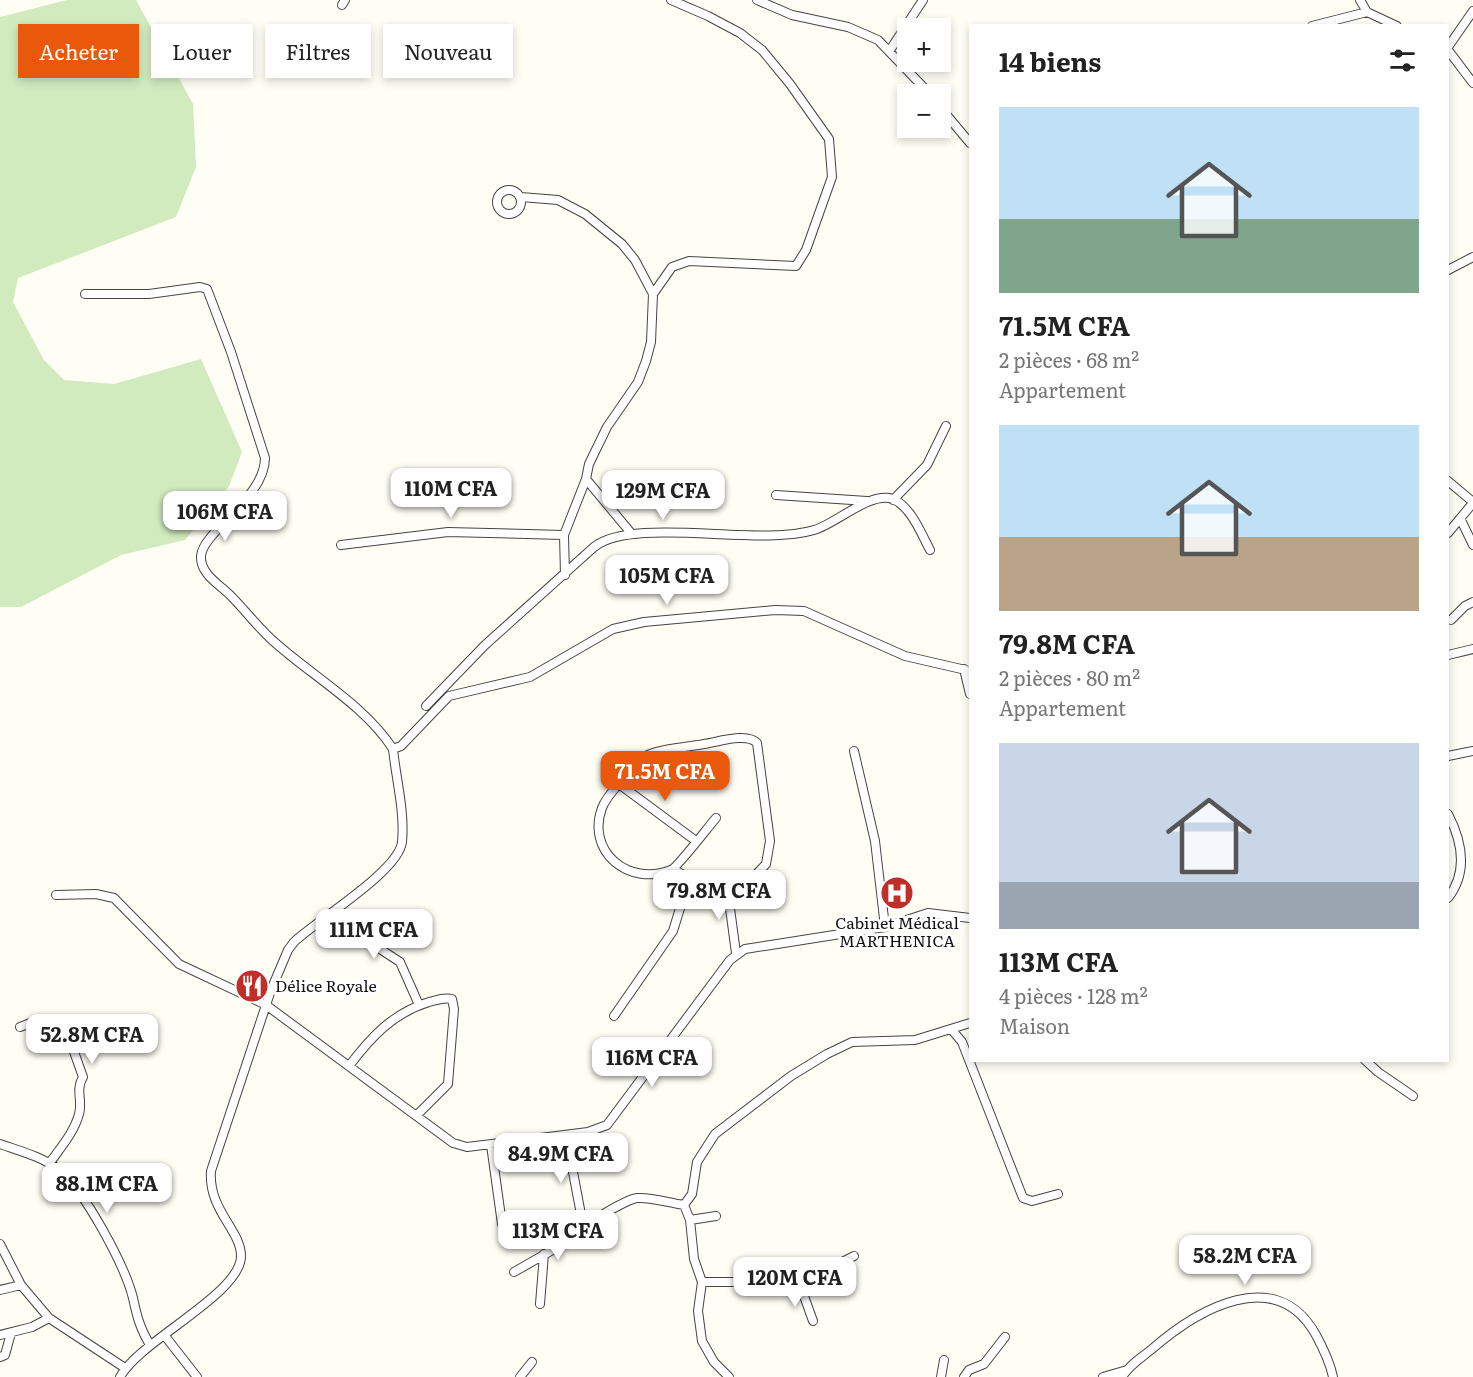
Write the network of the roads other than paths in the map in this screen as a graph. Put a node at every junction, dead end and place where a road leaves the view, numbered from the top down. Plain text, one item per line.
1 (671, 0) edge
2 (757, 0) edge
3 (923, 0) edge
4 (1360, 0) edge
5 (1473, 11) edge
6 (1367, 12) junction
7 (1320, 24) edge
8 (1393, 24) edge
9 (1449, 47) edge
10 (890, 50) junction
11 (1449, 50) edge
12 (1473, 83) edge
13 (921, 84) edge
14 (951, 120) edge
15 (969, 142) edge
16 (521, 197) dead end
17 (1473, 257) edge
18 (1449, 269) edge
19 (86, 294) dead end
20 (652, 294) junction
21 (946, 426) dead end
22 (586, 479) junction
23 (1449, 482) edge
24 (776, 495) dead end
25 (893, 500) junction
26 (868, 501) junction
27 (1473, 502) edge
28 (1461, 520) junction
29 (1449, 532) edge
30 (631, 533) junction
31 (564, 535) junction
32 (342, 545) dead end
33 (1473, 545) edge
34 (930, 550) dead end
35 (565, 575) junction
36 (1473, 602) edge
37 (1451, 620) dead end
38 (1473, 649) edge
39 (1449, 655) edge
40 (967, 670) edge
41 (969, 686) edge
42 (426, 706) dead end
43 (393, 749) junction
44 (854, 751) dead end
45 (1473, 751) edge
46 (1449, 756) edge
47 (619, 784) junction
48 (1449, 816) edge
49 (716, 818) dead end
50 (696, 841) junction
51 (673, 869) junction
52 (689, 879) junction
53 (727, 886) junction
54 (56, 895) dead end
55 (1449, 896) edge
56 (328, 915) junction
57 (969, 918) edge
58 (885, 927) junction
59 (736, 953) junction
60 (266, 1005) junction
61 (419, 1005) junction
62 (614, 1016) dead end
63 (969, 1023) edge
64 (20, 1028) dead end
65 (952, 1030) junction
66 (969, 1060) edge
67 (970, 1062) edge
68 (1367, 1062) edge
69 (349, 1066) junction
70 (1413, 1096) dead end
71 (417, 1115) junction
72 (566, 1135) junction
73 (0, 1144) edge
74 (491, 1145) junction
75 (50, 1164) junction
76 (1058, 1194) dead end
77 (684, 1205) junction
78 (716, 1216) dead end
79 (690, 1220) junction
80 (502, 1224) dead end
81 (583, 1226) junction
82 (0, 1244) edge
83 (3, 1254) edge
84 (544, 1254) junction
85 (854, 1256) dead end
86 (514, 1272) dead end
87 (702, 1282) junction
88 (21, 1285) junction
89 (800, 1285) junction
90 (0, 1290) edge
91 (540, 1304) dead end
92 (49, 1318) junction
93 (813, 1321) dead end
94 (11, 1333) junction
95 (0, 1335) edge
96 (165, 1336) junction
97 (150, 1345) junction
98 (0, 1357) edge
99 (944, 1360) dead end
100 (532, 1362) dead end
101 (984, 1364) dead end
102 (125, 1368) junction
103 (1124, 1373) edge
104 (120, 1377) edge
105 (197, 1377) edge
106 (520, 1377) edge
107 (729, 1377) edge
108 (941, 1377) edge
109 (964, 1377) edge
110 (1102, 1377) edge
111 (1334, 1377) edge

1 - 20 street
2 - 10 street
3 - 10 street
4 - 6 street
5 - 9 street
6 - 7 street
6 - 8 street
10 - 13 street
11 - 12 street
14 - 15 street
16 - 20 street
17 - 18 street
19 - 43 street
20 - 22 street
21 - 25 street
22 - 30 street
22 - 31 street
23 - 27 street
24 - 26 street
25 - 26 street
25 - 34 street
26 - 30 street
27 - 28 street
28 - 29 street
28 - 33 street
30 - 35 street
31 - 32 street
31 - 35 street
35 - 42 street
36 - 37 street
38 - 39 street
40 - 41 street
40 - 43 street
43 - 56 street
44 - 58 street
45 - 46 street
47 - 50 street
47 - 51 street
47 - 53 street
48 - 55 street
49 - 50 street
50 - 51 street
51 - 52 street
52 - 53 street
52 - 62 street
53 - 59 street
54 - 60 street
56 - 60 street
56 - 61 street
57 - 58 street
58 - 59 street
59 - 72 street
60 - 69 street
60 - 96 street
61 - 69 street
61 - 71 street
63 - 65 street
64 - 75 street
65 - 66 street
65 - 77 street
67 - 76 street
68 - 70 street
69 - 71 street
71 - 74 street
72 - 74 street
72 - 81 street
73 - 75 street
74 - 80 street
75 - 97 street
77 - 79 street
77 - 81 street
78 - 79 street
79 - 87 street
81 - 84 street
82 - 83 street
83 - 88 street
84 - 86 street
84 - 91 street
85 - 89 street
87 - 89 street
87 - 107 street
88 - 90 street
88 - 92 street
89 - 93 street
92 - 94 street
92 - 102 street
94 - 95 street
94 - 98 street
96 - 97 street
96 - 105 street
97 - 102 street
99 - 108 street
100 - 106 street
101 - 109 street
102 - 104 street
103 - 110 street
103 - 111 street

